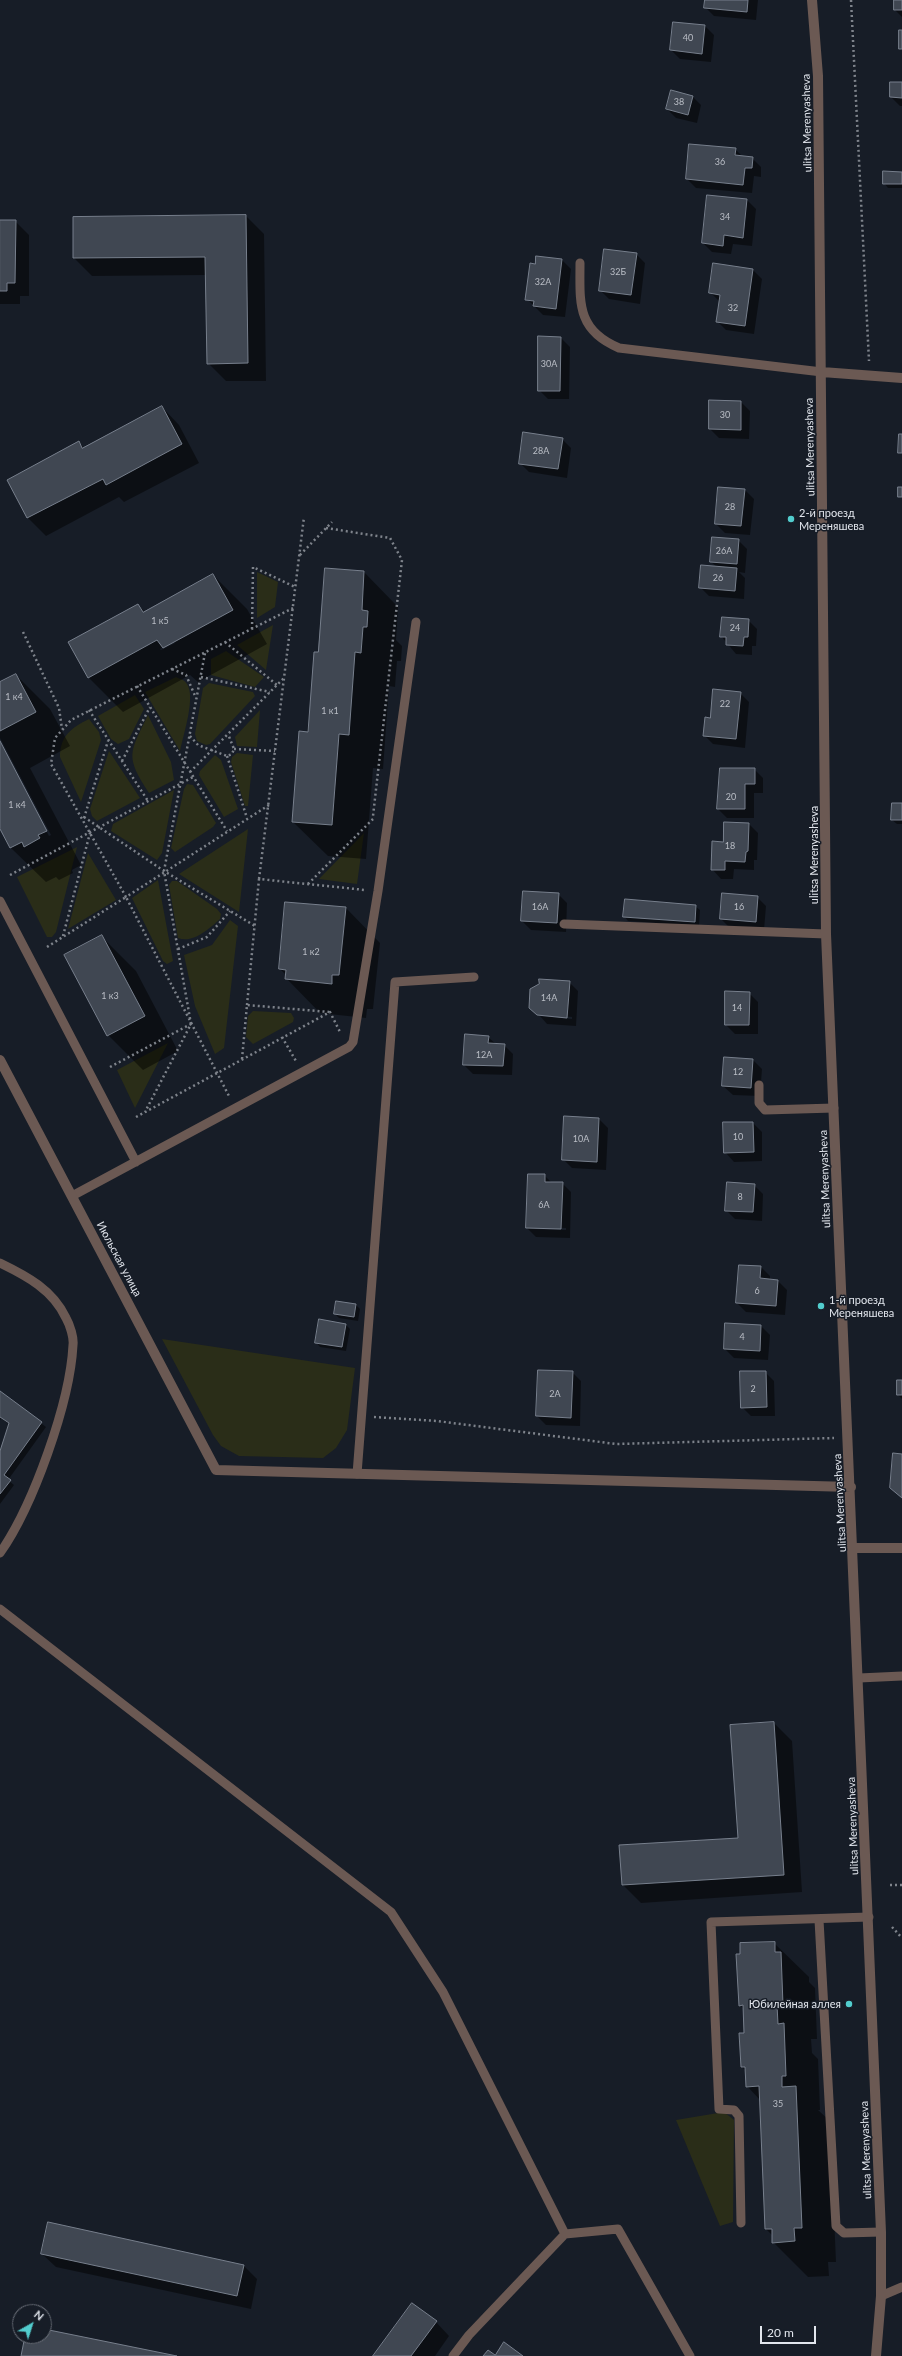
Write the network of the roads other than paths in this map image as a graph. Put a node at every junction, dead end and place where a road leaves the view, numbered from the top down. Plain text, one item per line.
1 (812, 0) edge
2 (580, 263) dead end
3 (822, 372) junction
4 (902, 378) edge
5 (416, 622) dead end
6 (0, 901) edge
7 (564, 924) dead end
8 (826, 934) junction
9 (474, 977) dead end
10 (0, 1060) edge
11 (759, 1085) dead end
12 (834, 1108) junction
13 (136, 1162) junction
14 (72, 1196) junction
15 (0, 1263) edge
16 (357, 1474) junction
17 (851, 1487) junction
18 (854, 1548) junction
19 (902, 1548) edge
20 (0, 1553) edge
21 (0, 1609) edge
22 (902, 1676) edge
23 (859, 1678) junction
24 (869, 1917) junction
25 (819, 1920) junction
26 (741, 2224) dead end
27 (881, 2232) junction
28 (565, 2234) junction
29 (902, 2286) edge
30 (881, 2296) junction
31 (453, 2356) edge
32 (690, 2356) edge
33 (876, 2356) edge

1 - 3 street, ulitsa Merenyasheva
2 - 3 lane
3 - 4 street
3 - 8 street, ulitsa Merenyasheva
5 - 13 lane
6 - 13 lane
7 - 8 lane
8 - 12 street, ulitsa Merenyasheva
9 - 16 lane
10 - 14 street, Июльская улица
11 - 12 lane
12 - 17 street, ulitsa Merenyasheva
13 - 14 lane
14 - 16 street, Июльская улица
15 - 20 lane
16 - 17 street
17 - 18 street, ulitsa Merenyasheva
18 - 19 street
18 - 23 street, ulitsa Merenyasheva
21 - 28 lane
22 - 23 lane
23 - 24 street, ulitsa Merenyasheva
24 - 25 lane
24 - 27 street, ulitsa Merenyasheva
25 - 26 lane
25 - 27 lane
27 - 30 street, ulitsa Merenyasheva
28 - 31 lane
28 - 32 lane
29 - 30 lane
30 - 33 street, ulitsa Merenyasheva

